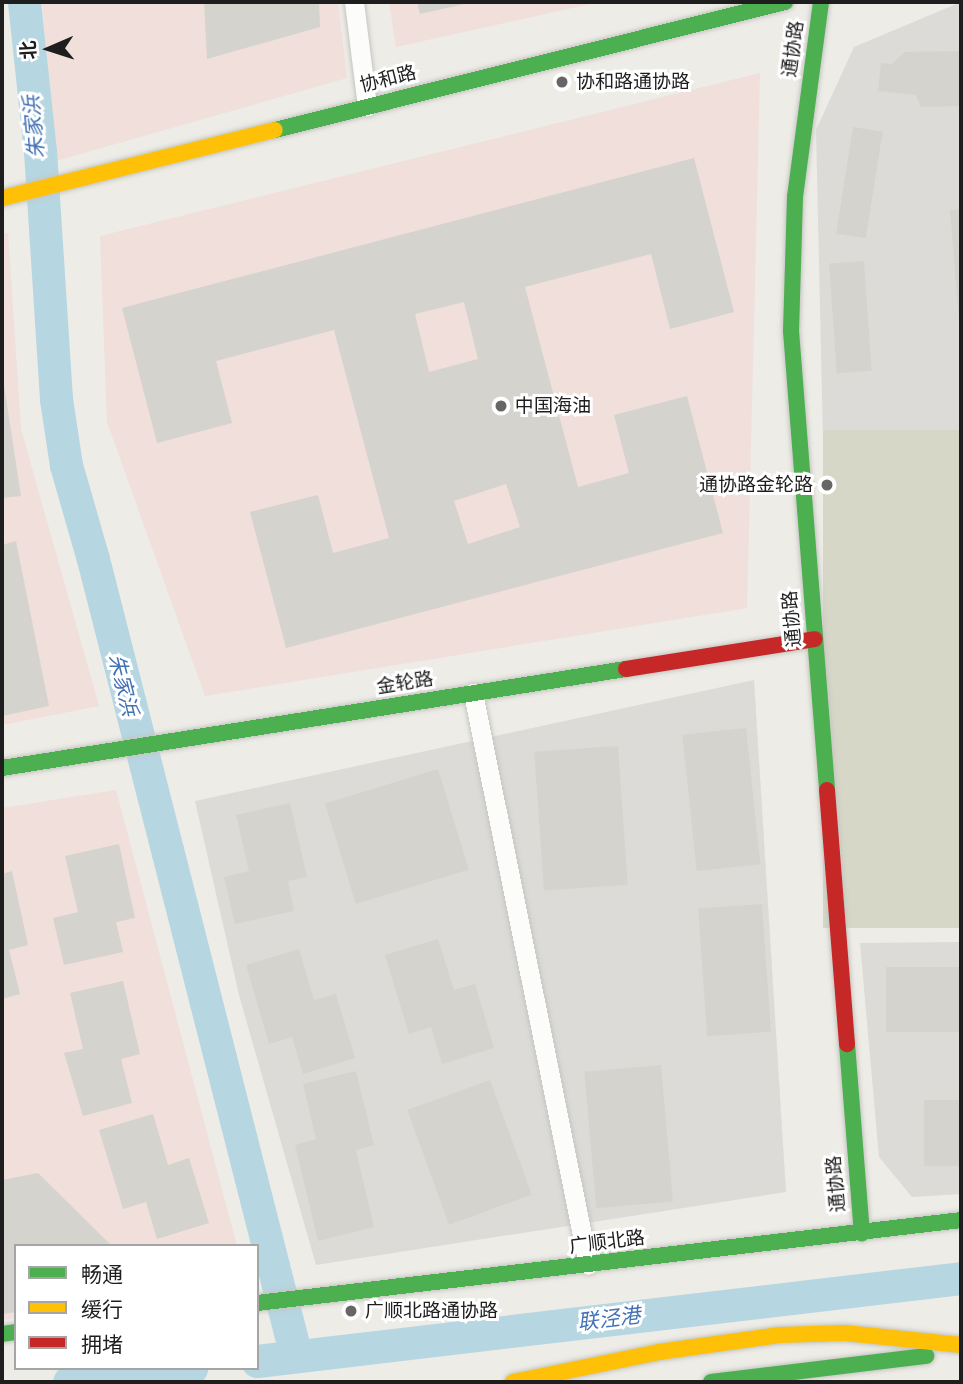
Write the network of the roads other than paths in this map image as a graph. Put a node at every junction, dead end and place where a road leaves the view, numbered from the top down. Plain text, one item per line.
1 (354, 2) edge
2 (785, 2) edge
3 (821, 2) edge
4 (367, 106) junction
5 (8, 197) edge
6 (815, 639) junction
7 (473, 693) junction
8 (2, 768) edge
9 (961, 1220) edge
10 (862, 1233) junction
11 (589, 1265) junction
12 (259, 1303) edge
13 (961, 1345) edge
14 (961, 1352) edge
15 (513, 1382) edge
16 (711, 1382) edge

1 - 4 street
2 - 4 main road, 协和路
3 - 6 main road, 通协路
4 - 5 main road, 协和路
6 - 7 main road, 金轮路
6 - 10 main road, 通协路
7 - 8 main road, 金轮路
7 - 11 street
9 - 10 main road, 广顺北路
10 - 11 main road, 广顺北路
11 - 12 main road, 广顺北路
13 - 15 main road
14 - 16 main road

